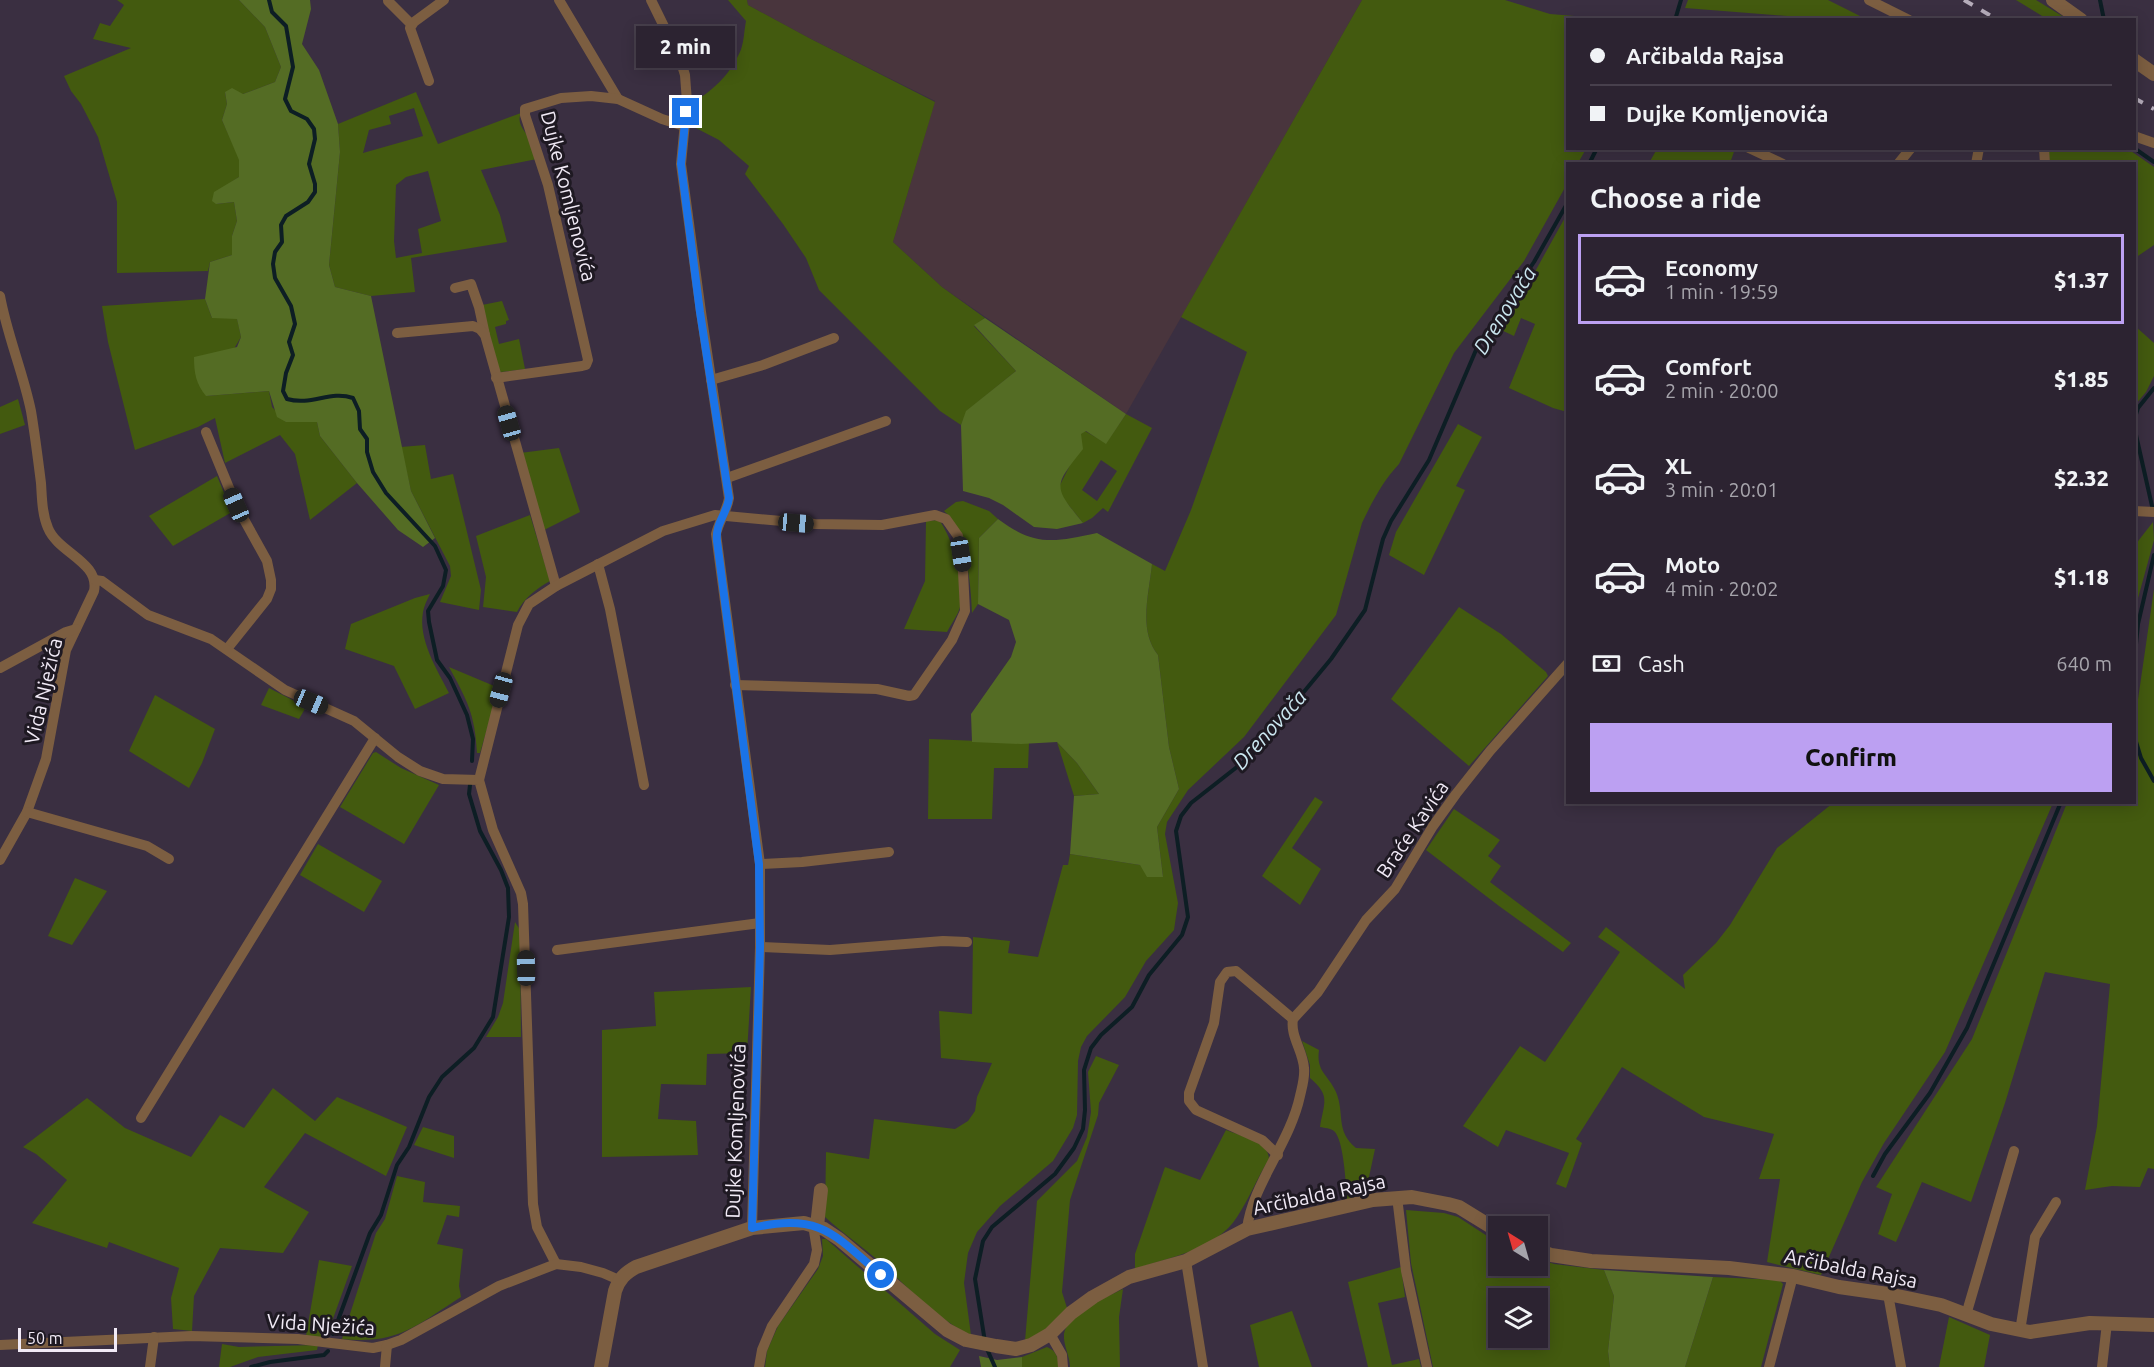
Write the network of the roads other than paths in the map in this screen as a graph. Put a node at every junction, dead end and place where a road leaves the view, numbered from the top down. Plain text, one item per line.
1 (444, 0) edge
2 (559, 0) edge
3 (651, 0) edge
4 (1869, 0) edge
5 (2053, 0) edge
6 (388, 1) edge
7 (1905, 18) edge
8 (2078, 18) edge
9 (411, 24) junction
10 (2136, 61) edge
11 (2154, 74) edge
12 (429, 81) dead end
13 (618, 99) junction
14 (684, 126) junction
15 (2136, 137) edge
16 (2154, 143) edge
17 (1753, 150) edge
18 (1909, 150) edge
19 (1779, 162) edge
20 (1900, 162) edge
21 (456, 288) dead end
22 (0, 296) edge
23 (397, 333) dead end
24 (485, 335) junction
25 (834, 338) dead end
26 (496, 378) junction
27 (711, 380) junction
28 (886, 421) dead end
29 (206, 432) dead end
30 (727, 478) junction
31 (2136, 511) edge
32 (2154, 512) edge
33 (722, 516) junction
34 (598, 564) junction
35 (95, 580) junction
36 (556, 586) junction
37 (76, 629) junction
38 (227, 649) junction
39 (1566, 665) edge
40 (0, 668) edge
41 (735, 685) junction
42 (375, 738) junction
43 (479, 780) junction
44 (644, 785) dead end
45 (27, 812) junction
46 (889, 852) dead end
47 (169, 859) dead end
48 (0, 860) edge
49 (759, 864) junction
50 (760, 924) junction
51 (967, 942) dead end
52 (760, 947) junction
53 (557, 950) dead end
54 (1293, 1019) junction
55 (141, 1118) dead end
56 (2014, 1151) dead end
57 (1278, 1155) junction
58 (821, 1190) dead end
59 (1397, 1197) junction
60 (2056, 1202) dead end
61 (1488, 1225) edge
62 (815, 1226) junction
63 (752, 1228) junction
64 (1247, 1229) junction
65 (1548, 1254) edge
66 (1186, 1261) junction
67 (556, 1264) junction
68 (1793, 1276) junction
69 (619, 1280) junction
70 (1888, 1294) junction
71 (1966, 1315) junction
72 (2107, 1323) junction
73 (2154, 1325) edge
74 (2020, 1331) junction
75 (1050, 1334) junction
76 (154, 1337) junction
77 (0, 1345) edge
78 (387, 1346) junction
79 (150, 1367) edge
80 (385, 1367) edge
81 (601, 1367) edge
82 (759, 1367) edge
83 (1063, 1367) edge
84 (1203, 1367) edge
85 (1427, 1367) edge
86 (1769, 1367) edge
87 (1901, 1367) edge
88 (2102, 1367) edge

1 - 9 street
2 - 13 street
3 - 14 street, Dujke Komljenovića
4 - 7 street
5 - 8 street
6 - 9 street
9 - 12 street
10 - 11 street
13 - 14 street, Dujke Komljenovića
13 - 26 street, Dujke Komljenovića
14 - 27 street, Dujke Komljenovića
15 - 16 street
17 - 19 street
18 - 20 street
21 - 24 street
22 - 35 street
23 - 24 street
24 - 26 street
25 - 27 street
26 - 36 street
27 - 30 street, Dujke Komljenovića
28 - 30 street
29 - 38 street
30 - 33 street, Dujke Komljenovića
31 - 32 street
33 - 34 street
33 - 41 street, Dujke Komljenovića
33 - 41 street
34 - 36 street
34 - 44 street
35 - 37 street, Vida Nježića
35 - 38 street
36 - 43 street
37 - 40 street
37 - 45 street, Vida Nježića
38 - 42 street
39 - 54 street, Braće Kavića
41 - 49 street, Dujke Komljenovića
42 - 43 street
42 - 55 street
43 - 67 street
45 - 47 street
45 - 48 street, Vida Nježića
46 - 49 street
49 - 50 street, Dujke Komljenovića
50 - 52 street, Dujke Komljenovića
50 - 53 street
51 - 52 street
52 - 63 street, Dujke Komljenovića
54 - 57 street
54 - 57 street
56 - 71 street
57 - 64 street
58 - 62 street
59 - 61 street, Arčibalda Rajsa
59 - 64 street, Arčibalda Rajsa
59 - 85 street
60 - 74 street
62 - 63 street, Arčibalda Rajsa
62 - 75 street, Arčibalda Rajsa
62 - 82 street
63 - 69 street, Dujke Komljenovića
64 - 66 street, Arčibalda Rajsa
65 - 68 street, Arčibalda Rajsa
66 - 75 street, Arčibalda Rajsa
66 - 84 street
67 - 69 street
67 - 78 street, Vida Nježića
68 - 70 street, Arčibalda Rajsa
68 - 86 street
69 - 81 street
70 - 71 street, Arčibalda Rajsa
70 - 87 street
71 - 74 street, Arčibalda Rajsa
72 - 73 street, Arčibalda Rajsa
72 - 74 street, Arčibalda Rajsa
72 - 88 street
75 - 83 street
76 - 77 street, Vida Nježića
76 - 78 street, Vida Nježića
76 - 79 street
78 - 80 street

